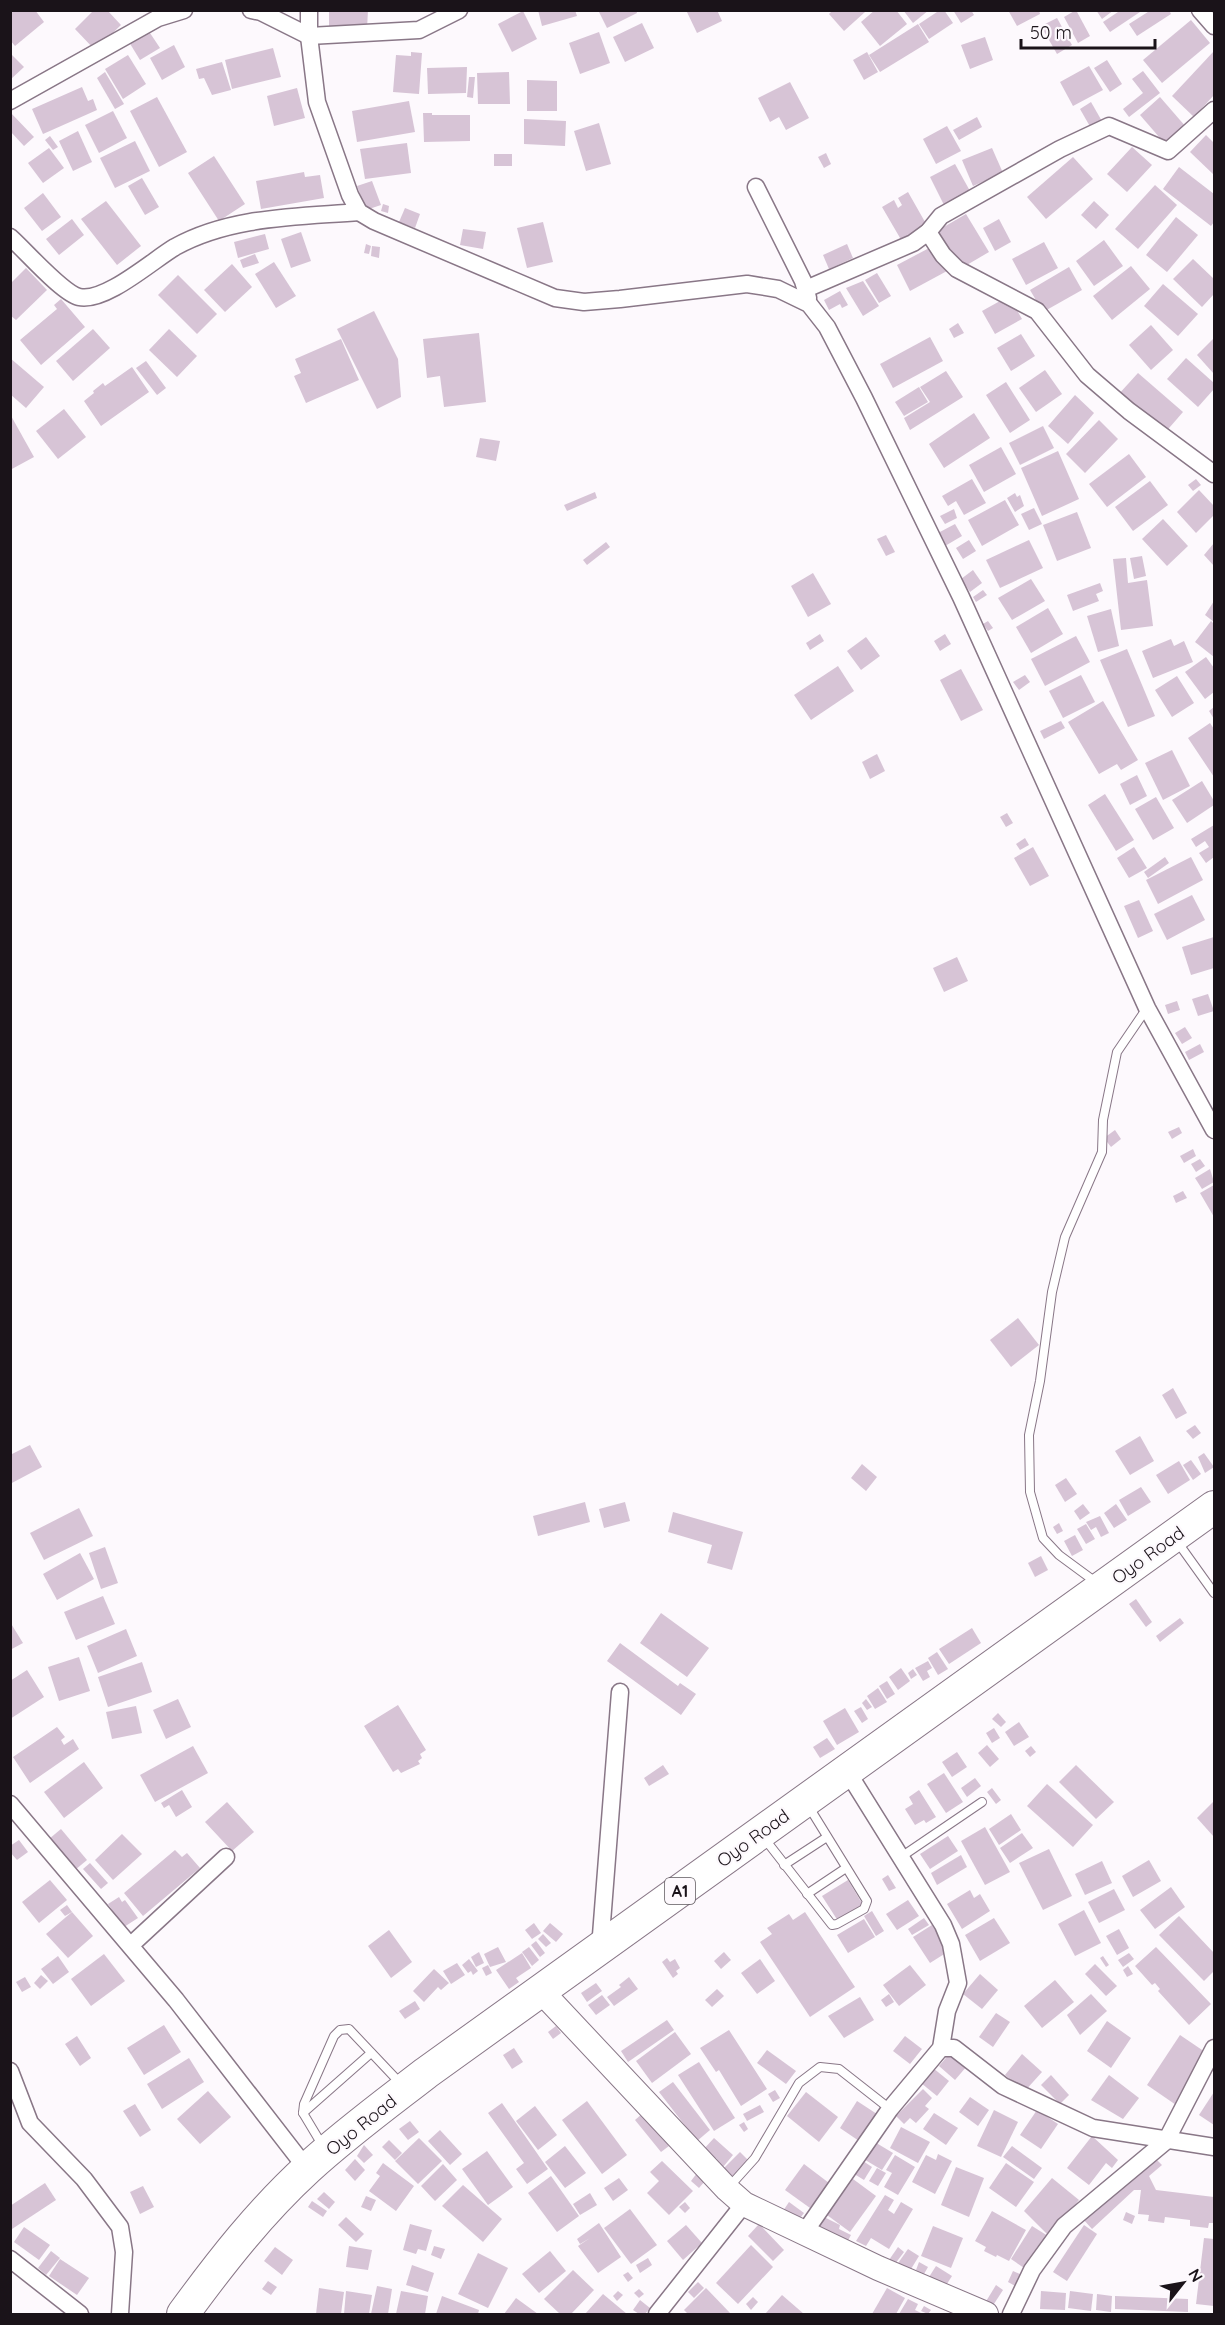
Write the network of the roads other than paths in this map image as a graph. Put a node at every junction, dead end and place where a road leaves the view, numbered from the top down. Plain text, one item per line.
1 (184, 10) edge
2 (251, 10) edge
3 (309, 10) edge
4 (459, 10) edge
5 (1200, 10) edge
6 (1215, 26) edge
7 (309, 36) junction
8 (10, 101) edge
9 (1215, 110) edge
10 (756, 187) dead end
11 (359, 212) junction
12 (928, 232) junction
13 (10, 237) edge
14 (807, 297) junction
15 (1215, 474) edge
16 (1147, 1008) junction
17 (1215, 1130) edge
18 (1215, 1508) edge
19 (1173, 1537) junction
20 (1103, 1587) junction
21 (1215, 1593) edge
22 (620, 1692) dead end
23 (847, 1771) junction
24 (805, 1801) junction
25 (982, 1803) dead end
26 (10, 1804) edge
27 (760, 1834) junction
28 (828, 1837) junction
29 (226, 1857) dead end
30 (901, 1857) junction
31 (784, 1865) junction
32 (846, 1868) junction
33 (807, 1894) junction
34 (131, 1946) junction
35 (600, 1949) junction
36 (541, 1991) junction
37 (1215, 2048) edge
38 (941, 2049) junction
39 (371, 2053) junction
40 (10, 2072) edge
41 (405, 2089) junction
42 (890, 2109) junction
43 (303, 2113) junction
44 (1166, 2141) junction
45 (1215, 2147) edge
46 (317, 2161) junction
47 (736, 2197) junction
48 (804, 2233) junction
49 (10, 2259) edge
50 (80, 2314) edge
51 (120, 2314) edge
52 (183, 2314) edge
53 (657, 2314) edge
54 (986, 2314) edge
55 (1011, 2314) edge

1 - 8 street
2 - 7 street
3 - 7 street
4 - 7 street
5 - 6 street
7 - 11 street
9 - 12 street
10 - 14 street
11 - 13 street
11 - 14 street
12 - 14 street
12 - 15 street
14 - 16 street
16 - 17 street
16 - 20 lane
18 - 19 highway, Oyo Road / A1
19 - 20 highway, Oyo Road / A1
19 - 21 lane
20 - 23 highway, Oyo Road / A1
22 - 35 street
23 - 24 highway, Oyo Road / A1
23 - 30 street
24 - 27 highway, Oyo Road / A1
24 - 28 lane
25 - 30 lane
26 - 34 street
27 - 31 lane
27 - 35 highway, Oyo Road / A1
28 - 31 lane
28 - 32 lane
29 - 34 street
30 - 38 street
31 - 33 lane
32 - 33 lane
32 - 33 lane
34 - 46 street
35 - 36 highway, Oyo Road / A1
36 - 41 highway, Oyo Road / A1
36 - 47 street
37 - 44 street
38 - 42 street
38 - 44 street
39 - 41 lane
39 - 43 lane
39 - 43 lane
40 - 51 street
41 - 46 highway, Oyo Road / A1
42 - 47 lane
42 - 48 street
43 - 46 lane
44 - 45 street
44 - 55 street
46 - 52 highway, Oyo Road / A1
47 - 48 street
47 - 53 street
48 - 54 street
49 - 50 street

